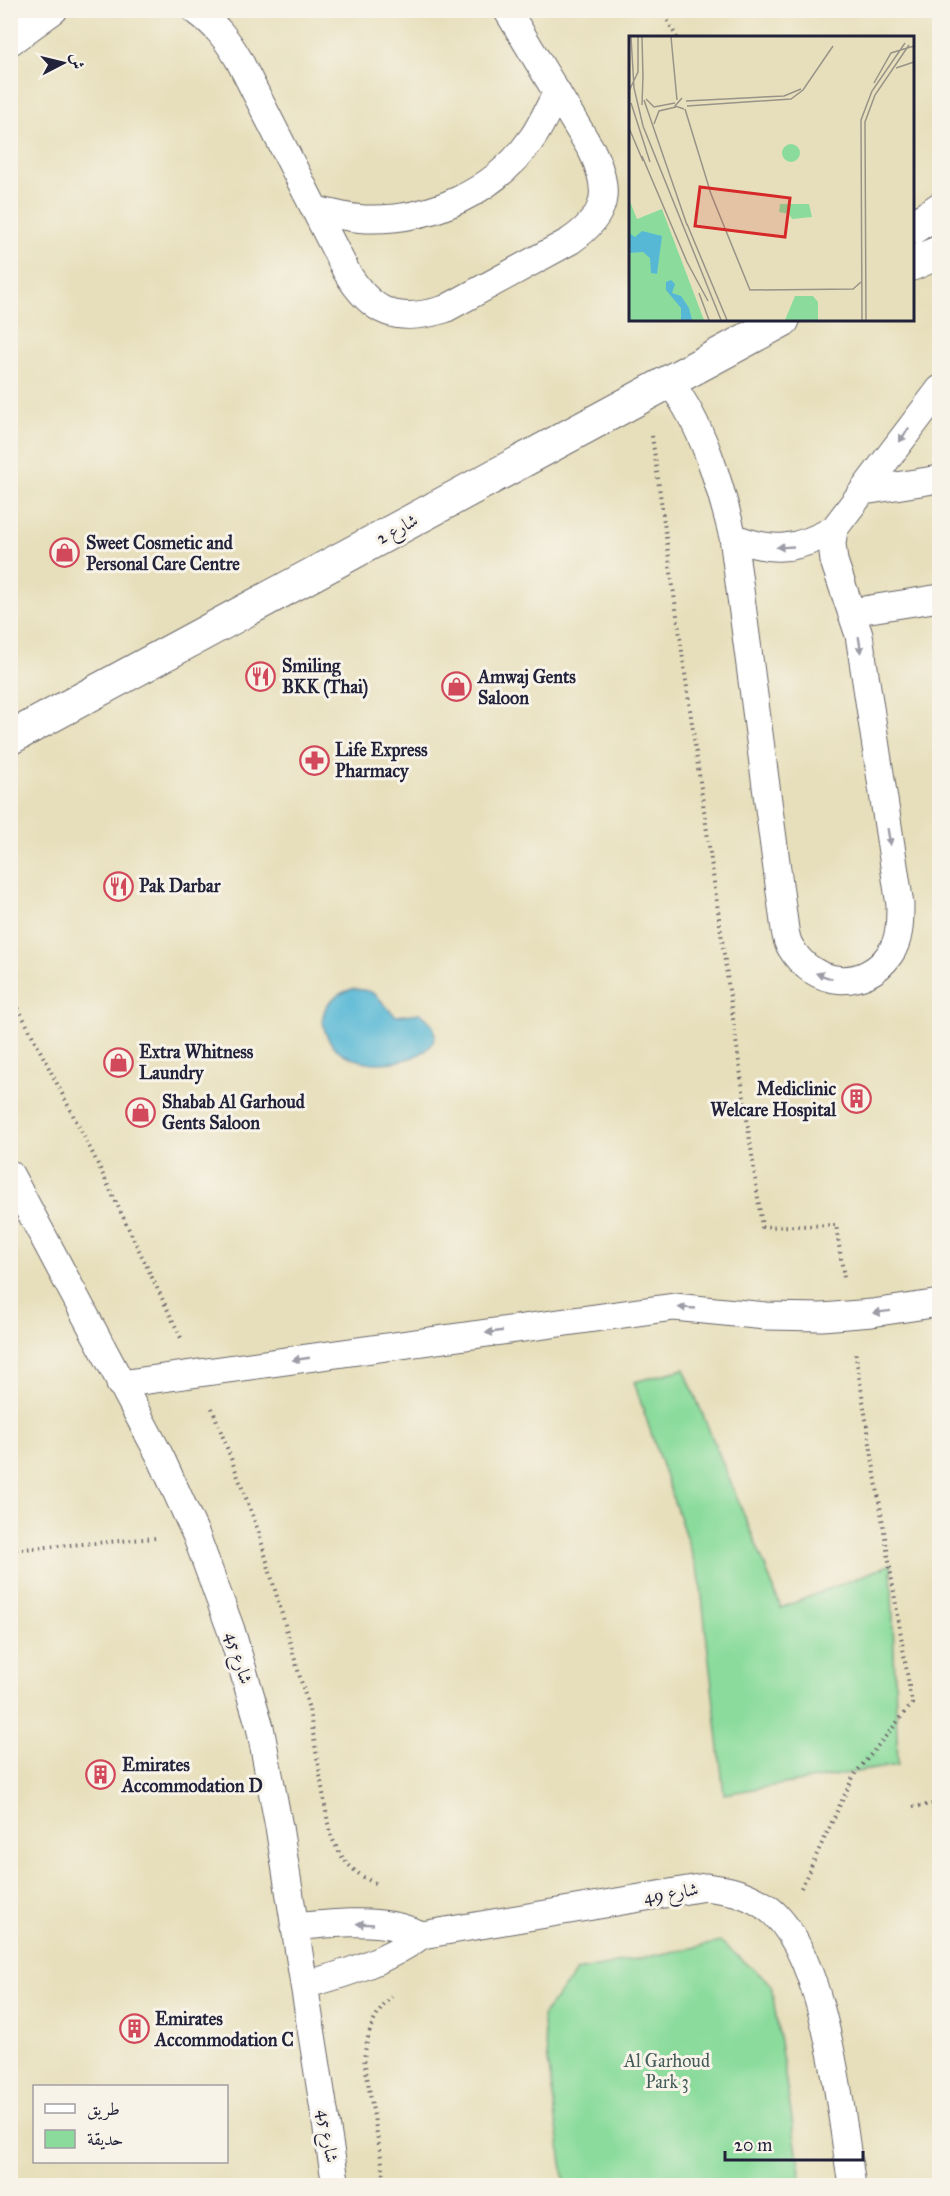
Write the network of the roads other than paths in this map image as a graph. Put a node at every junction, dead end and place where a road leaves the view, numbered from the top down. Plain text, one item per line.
1 (25, 10) edge
2 (54, 10) edge
3 (195, 10) edge
4 (507, 10) edge
5 (10, 14) edge
6 (10, 42) edge
7 (557, 92) junction
8 (939, 209) edge
9 (316, 210) junction
10 (914, 227) edge
11 (939, 252) edge
12 (914, 263) edge
13 (781, 321) edge
14 (657, 387) junction
15 (939, 389) edge
16 (939, 479) edge
17 (864, 491) junction
18 (834, 529) junction
19 (733, 537) junction
20 (939, 598) edge
21 (851, 612) junction
22 (10, 738) edge
23 (10, 1174) edge
24 (939, 1303) edge
25 (120, 1384) junction
26 (294, 1927) junction
27 (422, 1935) junction
28 (304, 1986) junction
29 (336, 2186) edge
30 (852, 2186) edge

1 - 5 lane
2 - 6 lane
3 - 9 lane
4 - 7 lane
7 - 9 lane
7 - 9 lane
8 - 10 street
11 - 12 street
13 - 14 street, شارع 2
14 - 19 lane
14 - 22 street, شارع 2
15 -> 17 lane
16 - 17 lane
17 - 18 lane
18 -> 19 lane
18 - 21 lane
21 -> 19 lane
20 - 21 lane
23 - 25 lane, شارع 45
24 -> 25 lane
25 - 26 lane, شارع 45
27 -> 26 lane, شارع 49
26 - 28 lane, شارع 45
27 - 28 lane, شارع 49
27 - 30 lane, شارع 49
28 - 29 lane, شارع 45

